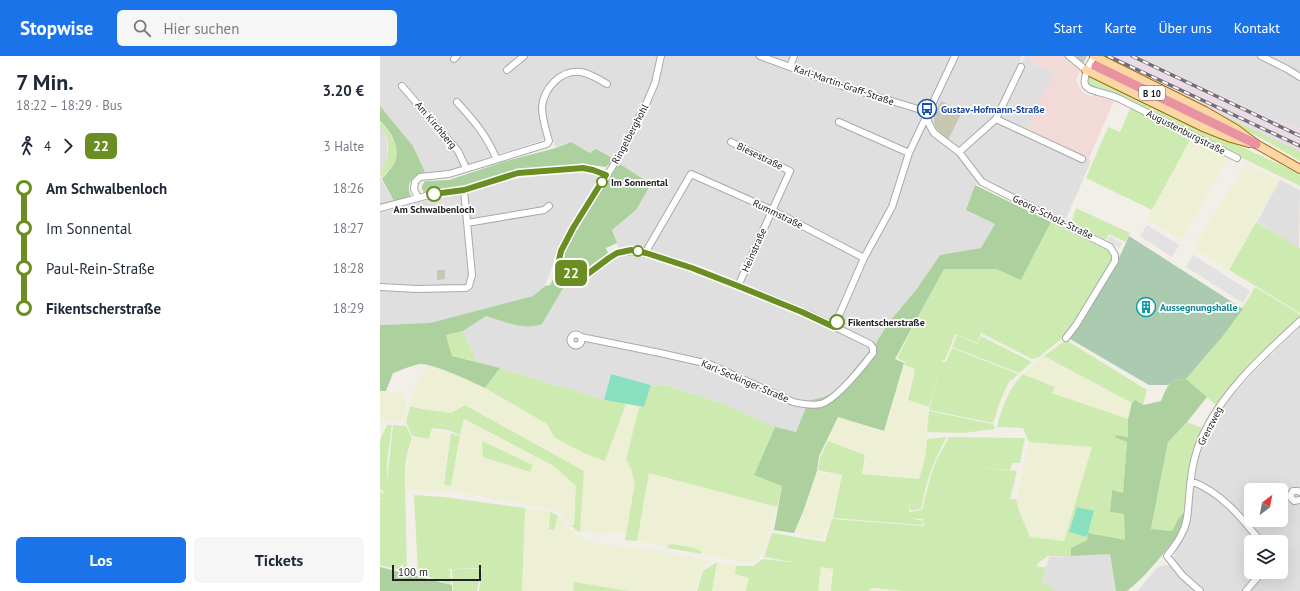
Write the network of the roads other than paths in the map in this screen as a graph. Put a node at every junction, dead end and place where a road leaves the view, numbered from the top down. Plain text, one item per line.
1 (524, 56) edge
2 (661, 56) edge
3 (760, 56) edge
4 (794, 56) edge
5 (955, 56) edge
6 (1069, 56) edge
7 (1094, 56) edge
8 (1261, 56) edge
9 (1096, 66) tunnel mouth
10 (790, 67) junction
11 (1021, 67) dead end
12 (507, 70) dead end
13 (1086, 70) junction
14 (1300, 77) edge
15 (607, 84) dead end
16 (402, 86) dead end
17 (457, 102) dead end
18 (928, 112) junction
19 (996, 119) junction
20 (839, 122) dead end
21 (731, 142) dead end
22 (1256, 144) junction
23 (959, 152) junction
24 (909, 153) junction
25 (496, 158) junction
26 (1237, 158) dead end
27 (1082, 159) dead end
28 (466, 168) junction
29 (1300, 169) edge
30 (790, 171) joint
31 (606, 175) junction
32 (464, 190) junction
33 (418, 198) junction
34 (549, 206) dead end
35 (380, 208) edge
36 (772, 210) junction
37 (467, 223) junction
38 (646, 253) junction
39 (864, 258) junction
40 (738, 286) junction
41 (380, 287) edge
42 (1300, 321) edge
43 (834, 327) junction
44 (581, 338) dead end
45 (1066, 338) dead end
46 (1191, 481) junction
47 (1300, 492) edge
48 (1300, 500) edge
49 (1256, 535) edge
50 (1256, 579) edge
51 (1200, 591) edge
52 (1246, 591) edge

1 - 12 street
2 - 31 street, Ringelberghohl
3 - 10 street, Karl-Martin-Graff-Straße
4 - 10 street
5 - 18 street
6 - 13 street
7 - 13 street
7 - 22 main road
8 - 14 street
9 - 22 highway, B 10
10 - 18 street, Karl-Martin-Graff-Straße
11 - 19 street
13 - 22 main road
13 - 26 street, Augustenburgstraße
15 - 25 street
16 - 28 street, Am Kirchberg
17 - 25 street
18 - 23 street, Georg-Scholz-Straße
18 - 24 street
19 - 23 street
19 - 27 street
20 - 24 street
21 - 30 street, Biesestraße
22 - 29 main road, B 10
23 - 45 street, Georg-Scholz-Straße
24 - 39 street
25 - 28 street
28 - 33 street
30 - 36 street, Heinstraße
31 - 32 street
31 - 38 street, Ringelberghohl
32 - 33 street
32 - 37 street
33 - 35 street
34 - 37 street
36 - 38 street, Rummstraße
36 - 39 street, Rummstraße
36 - 40 street, Heinstraße
37 - 41 street
38 - 40 street
39 - 43 street
40 - 43 street
42 - 46 street, Grenzweg
43 - 44 street, Karl-Seckinger-Straße
46 - 49 street
46 - 51 street, Grenzweg
47 - 48 street
50 - 52 street

